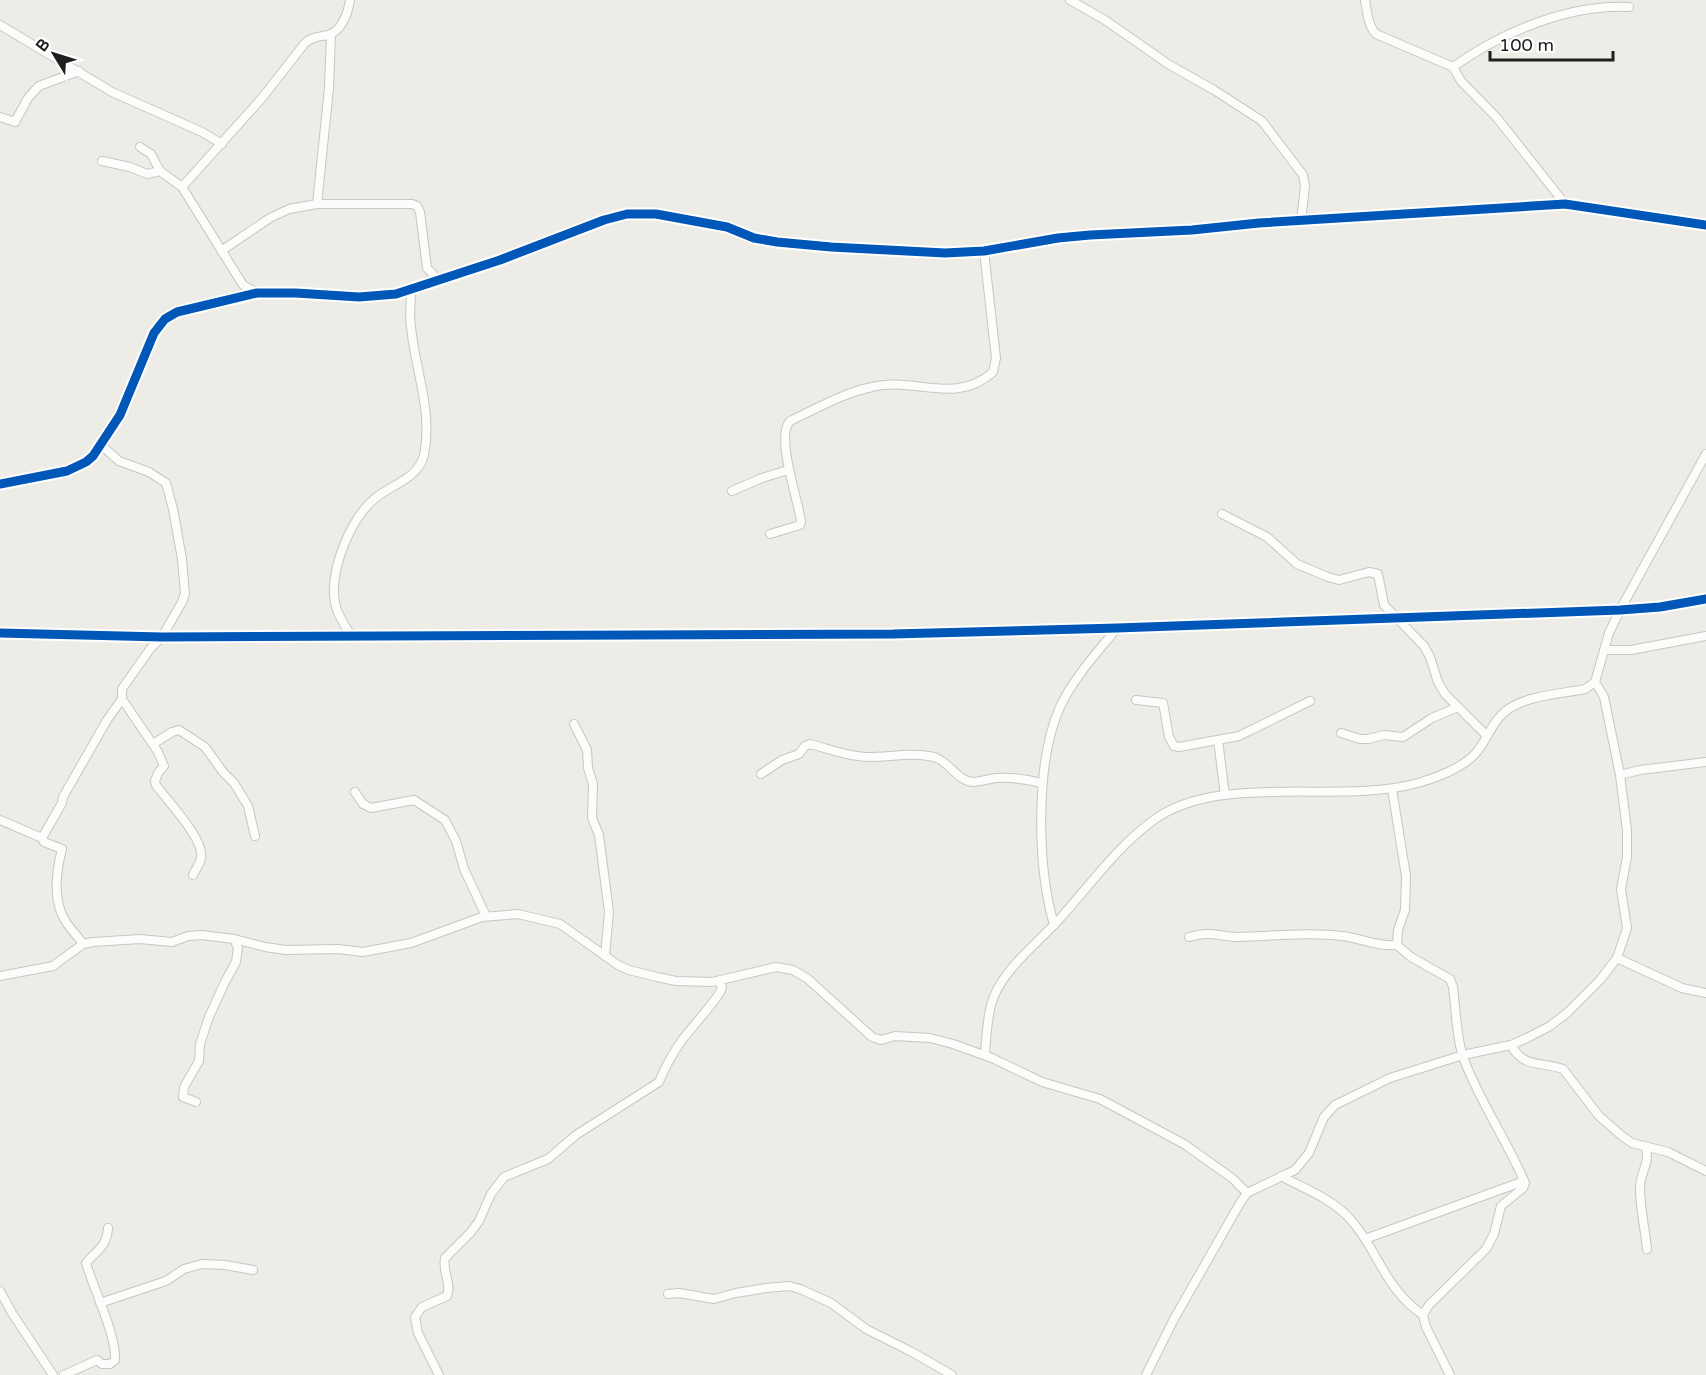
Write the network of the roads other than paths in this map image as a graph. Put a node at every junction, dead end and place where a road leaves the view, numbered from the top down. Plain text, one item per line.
1 (350, 0) edge
2 (1070, 0) edge
3 (1365, 0) edge
4 (1629, 7) dead end
5 (0, 25) edge
6 (331, 34) junction
7 (1454, 67) junction
8 (79, 71) junction
9 (0, 117) edge
10 (222, 144) junction
11 (140, 147) dead end
12 (102, 161) dead end
13 (160, 171) junction
14 (182, 188) junction
15 (317, 204) junction
16 (1565, 204) junction
17 (1301, 221) junction
18 (1706, 225) edge
19 (221, 251) junction
20 (984, 251) junction
21 (439, 281) junction
22 (411, 290) junction
23 (257, 292) junction
24 (101, 445) junction
25 (1706, 454) edge
26 (788, 470) junction
27 (0, 484) edge
28 (732, 491) dead end
29 (1222, 514) dead end
30 (770, 534) dead end
31 (1706, 599) edge
32 (1620, 610) junction
33 (1396, 617) junction
34 (1117, 628) junction
35 (0, 633) edge
36 (351, 636) junction
37 (1706, 636) edge
38 (162, 637) junction
39 (1604, 650) junction
40 (1595, 682) junction
41 (122, 699) junction
42 (1136, 700) dead end
43 (1310, 701) dead end
44 (1458, 707) junction
45 (574, 724) dead end
46 (1341, 733) dead end
47 (1487, 735) junction
48 (1218, 740) junction
49 (153, 744) junction
50 (1706, 762) edge
51 (761, 774) dead end
52 (1620, 775) junction
53 (1041, 783) junction
54 (1392, 789) junction
55 (355, 792) dead end
56 (1225, 795) junction
57 (0, 820) edge
58 (255, 836) dead end
59 (42, 838) junction
60 (193, 875) dead end
61 (486, 916) junction
62 (1054, 925) junction
63 (1189, 937) dead end
64 (234, 939) junction
65 (83, 944) junction
66 (1397, 945) junction
67 (605, 956) junction
68 (1617, 958) junction
69 (0, 976) edge
70 (718, 981) junction
71 (1706, 993) edge
72 (1511, 1045) junction
73 (985, 1054) junction
74 (1463, 1055) junction
75 (196, 1102) dead end
76 (1646, 1147) junction
77 (1706, 1171) edge
78 (1281, 1176) junction
79 (1524, 1180) junction
80 (1247, 1194) junction
81 (108, 1228) dead end
82 (1365, 1239) junction
83 (1647, 1249) dead end
84 (253, 1270) dead end
85 (0, 1291) edge
86 (668, 1294) dead end
87 (99, 1303) junction
88 (1423, 1315) junction
89 (53, 1375) edge
90 (64, 1375) edge
91 (439, 1375) edge
92 (952, 1375) edge
93 (1146, 1375) edge
94 (1450, 1375) edge

1 - 6 street
2 - 17 street
3 - 7 street
4 - 7 street
5 - 8 street
6 - 10 street
6 - 15 street
7 - 16 street
8 - 9 street
8 - 10 street
10 - 14 street
11 - 13 street
12 - 13 street
13 - 14 street
14 - 19 street
15 - 19 street
15 - 21 street
16 - 17 street
16 - 18 street
17 - 20 street
19 - 23 street
20 - 21 street
20 - 26 street
21 - 22 street
22 - 23 street
22 - 36 street
23 - 24 street
24 - 27 street
24 - 38 street
25 - 32 street
26 - 28 street
26 - 30 street
29 - 33 street
31 - 32 street
32 - 33 street
32 - 39 street
33 - 34 street
33 - 44 street
34 - 36 street
34 - 53 street
35 - 38 street
36 - 38 street
37 - 39 street
38 - 41 street
39 - 40 street
40 - 47 street
40 - 52 street
41 - 49 street
41 - 59 street
42 - 48 street
43 - 48 street
44 - 46 street
44 - 47 street
45 - 67 street
47 - 54 street
48 - 56 street
49 - 58 street
49 - 60 street
50 - 52 street
51 - 53 street
52 - 68 street
53 - 62 street
54 - 56 street
54 - 66 street
55 - 61 street
56 - 62 street
57 - 59 street
59 - 65 street
61 - 64 street
61 - 67 street
62 - 73 street
63 - 66 street
64 - 65 street
64 - 75 street
65 - 69 street
66 - 74 street
67 - 70 street
68 - 71 street
68 - 72 street
70 - 73 street
70 - 91 street
72 - 74 street
72 - 76 street
73 - 80 street
74 - 78 street
74 - 79 street
76 - 77 street
76 - 83 street
78 - 80 street
78 - 82 street
79 - 82 street
79 - 88 street
80 - 93 street
81 - 87 street
82 - 88 street
84 - 87 street
85 - 89 street
86 - 92 street
87 - 90 street
88 - 94 street

